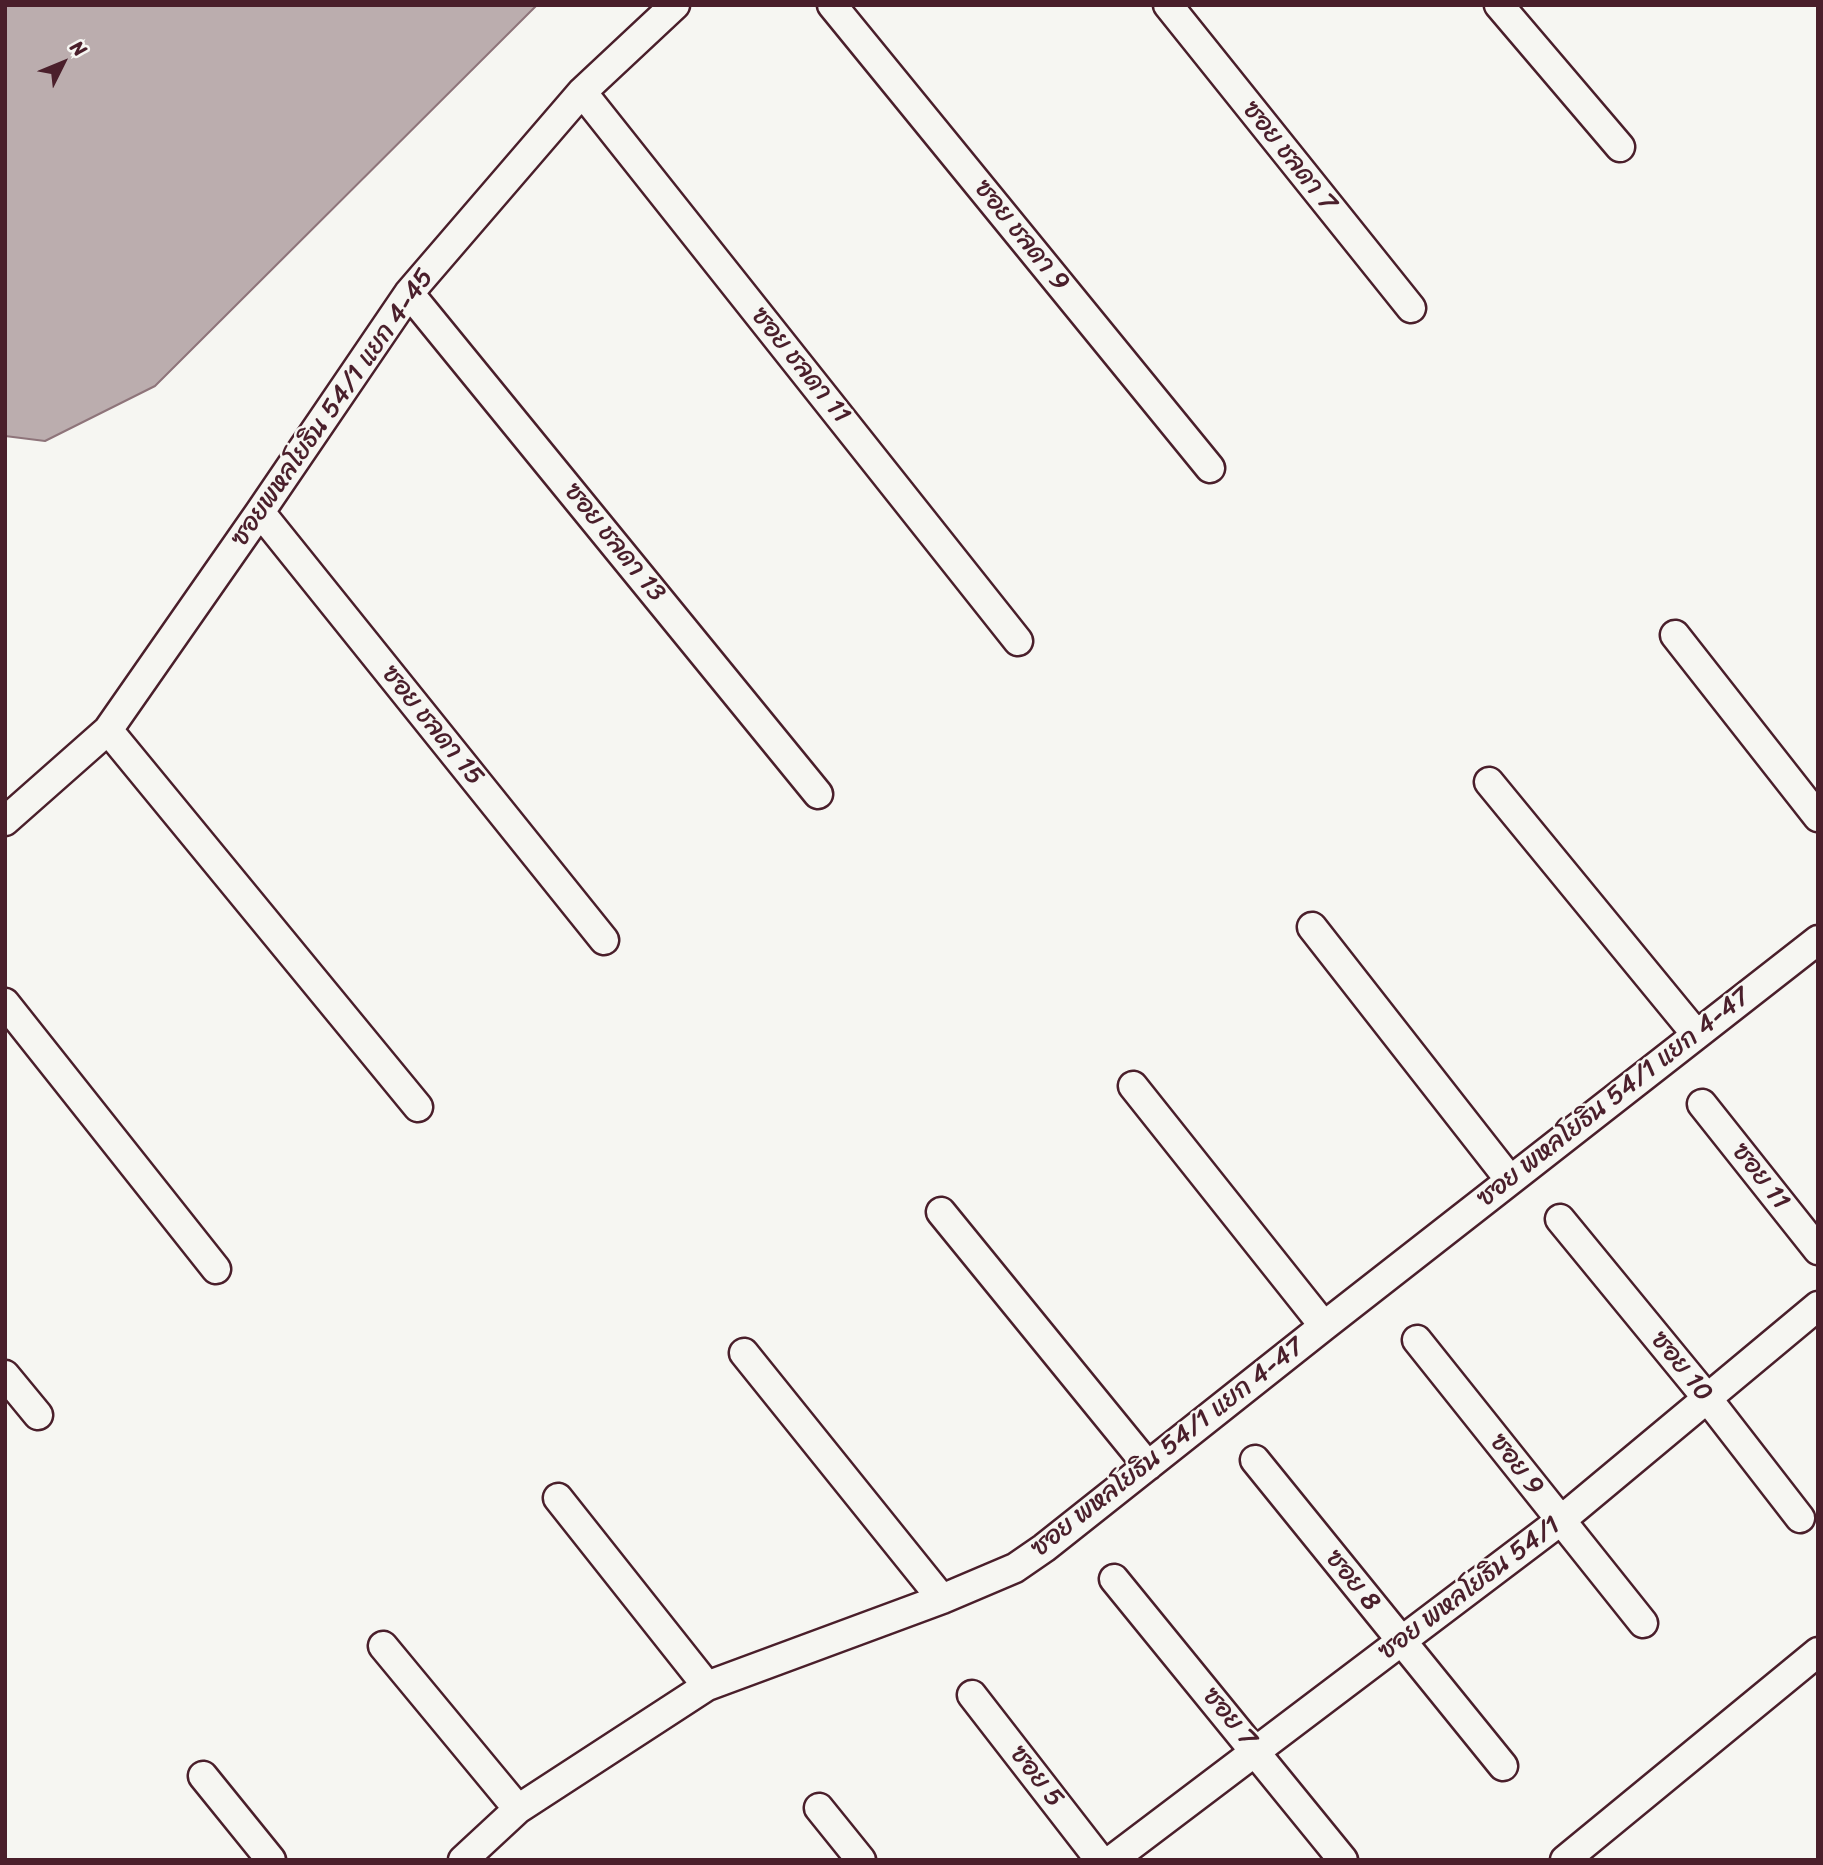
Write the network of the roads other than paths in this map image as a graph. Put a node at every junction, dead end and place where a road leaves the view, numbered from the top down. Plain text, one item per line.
1 (675, 5) edge
2 (832, 5) edge
3 (1168, 5) edge
4 (1499, 5) edge
5 (582, 92) junction
6 (1620, 147) dead end
7 (409, 293) junction
8 (1411, 308) dead end
9 (1210, 468) dead end
10 (260, 512) junction
11 (1675, 635) dead end
12 (1018, 640) dead end
13 (108, 730) junction
14 (1489, 782) dead end
15 (818, 794) dead end
16 (1818, 817) edge
17 (5, 821) edge
18 (1312, 927) dead end
19 (604, 940) dead end
20 (1818, 940) edge
21 (5, 1003) edge
22 (1696, 1034) junction
23 (1133, 1086) dead end
24 (1702, 1104) dead end
25 (418, 1107) dead end
26 (1510, 1180) junction
27 (941, 1212) dead end
28 (1560, 1219) dead end
29 (1818, 1250) edge
30 (216, 1269) dead end
31 (1818, 1306) edge
32 (1324, 1326) junction
33 (1416, 1340) dead end
34 (744, 1353) dead end
35 (5, 1375) edge
36 (1707, 1398) junction
37 (38, 1415) dead end
38 (1255, 1460) dead end
39 (1148, 1466) junction
40 (558, 1498) dead end
41 (1800, 1518) dead end
42 (1560, 1521) junction
43 (1114, 1579) dead end
44 (942, 1599) junction
45 (1643, 1623) dead end
46 (1402, 1643) junction
47 (383, 1646) dead end
48 (1818, 1652) edge
49 (708, 1686) junction
50 (972, 1695) dead end
51 (1256, 1750) junction
52 (1503, 1766) dead end
53 (203, 1776) dead end
54 (819, 1808) dead end
55 (518, 1809) junction
56 (271, 1860) edge
57 (463, 1860) edge
58 (861, 1860) edge
59 (1100, 1860) edge
60 (1112, 1860) edge
61 (1343, 1860) edge
62 (1565, 1860) edge

1 - 5 street, ซอยพหลโยธิน 54/1 แยก 4-45
2 - 9 street, ซอย ชลดา 9
3 - 8 street, ซอย ชลดา 7
4 - 6 street
5 - 7 street, ซอยพหลโยธิน 54/1 แยก 4-45
5 - 12 street, ซอย ชลดา 11
7 - 10 street, ซอยพหลโยธิน 54/1 แยก 4-45
7 - 15 street, ซอย ชลดา 13
10 - 13 street, ซอยพหลโยธิน 54/1 แยก 4-45
10 - 19 street, ซอย ชลดา 15
11 - 16 street
13 - 17 street, ซอยพหลโยธิน 54/1 แยก 4-45
13 - 25 street
14 - 22 street
18 - 26 street
20 - 22 street, ซอย พหลโยธิน 54/1 แยก 4-47
21 - 30 street
22 - 26 street, ซอย พหลโยธิน 54/1 แยก 4-47
23 - 32 street
24 - 29 street, ซอย 11
26 - 32 street, ซอย พหลโยธิน 54/1 แยก 4-47
27 - 39 street
28 - 36 street, ซอย 10
31 - 36 street, ซอย พหลโยธิน 54/1
32 - 39 street, ซอย พหลโยธิน 54/1 แยก 4-47
33 - 42 street, ซอย 9
34 - 44 street
35 - 37 street
36 - 41 street, ซอย 10
36 - 42 street, ซอย พหลโยธิน 54/1
38 - 46 street, ซอย 8
39 - 44 street, ซอย พหลโยธิน 54/1 แยก 4-47
40 - 49 street
42 - 45 street, ซอย 9
42 - 46 street, ซอย พหลโยธิน 54/1
43 - 51 street, ซอย 7
44 - 49 street, ซอย พหลโยธิน 54/1 แยก 4-47
46 - 51 street, ซอย พหลโยธิน 54/1
46 - 52 street, ซอย 8
47 - 55 street
48 - 62 street
49 - 55 street, ซอย พหลโยธิน 54/1 แยก 4-47
50 - 59 street, ซอย 5
51 - 60 street, ซอย พหลโยธิน 54/1
51 - 61 street, ซอย 7
53 - 56 street
54 - 58 street
55 - 57 street, ซอย พหลโยธิน 54/1 แยก 4-47

